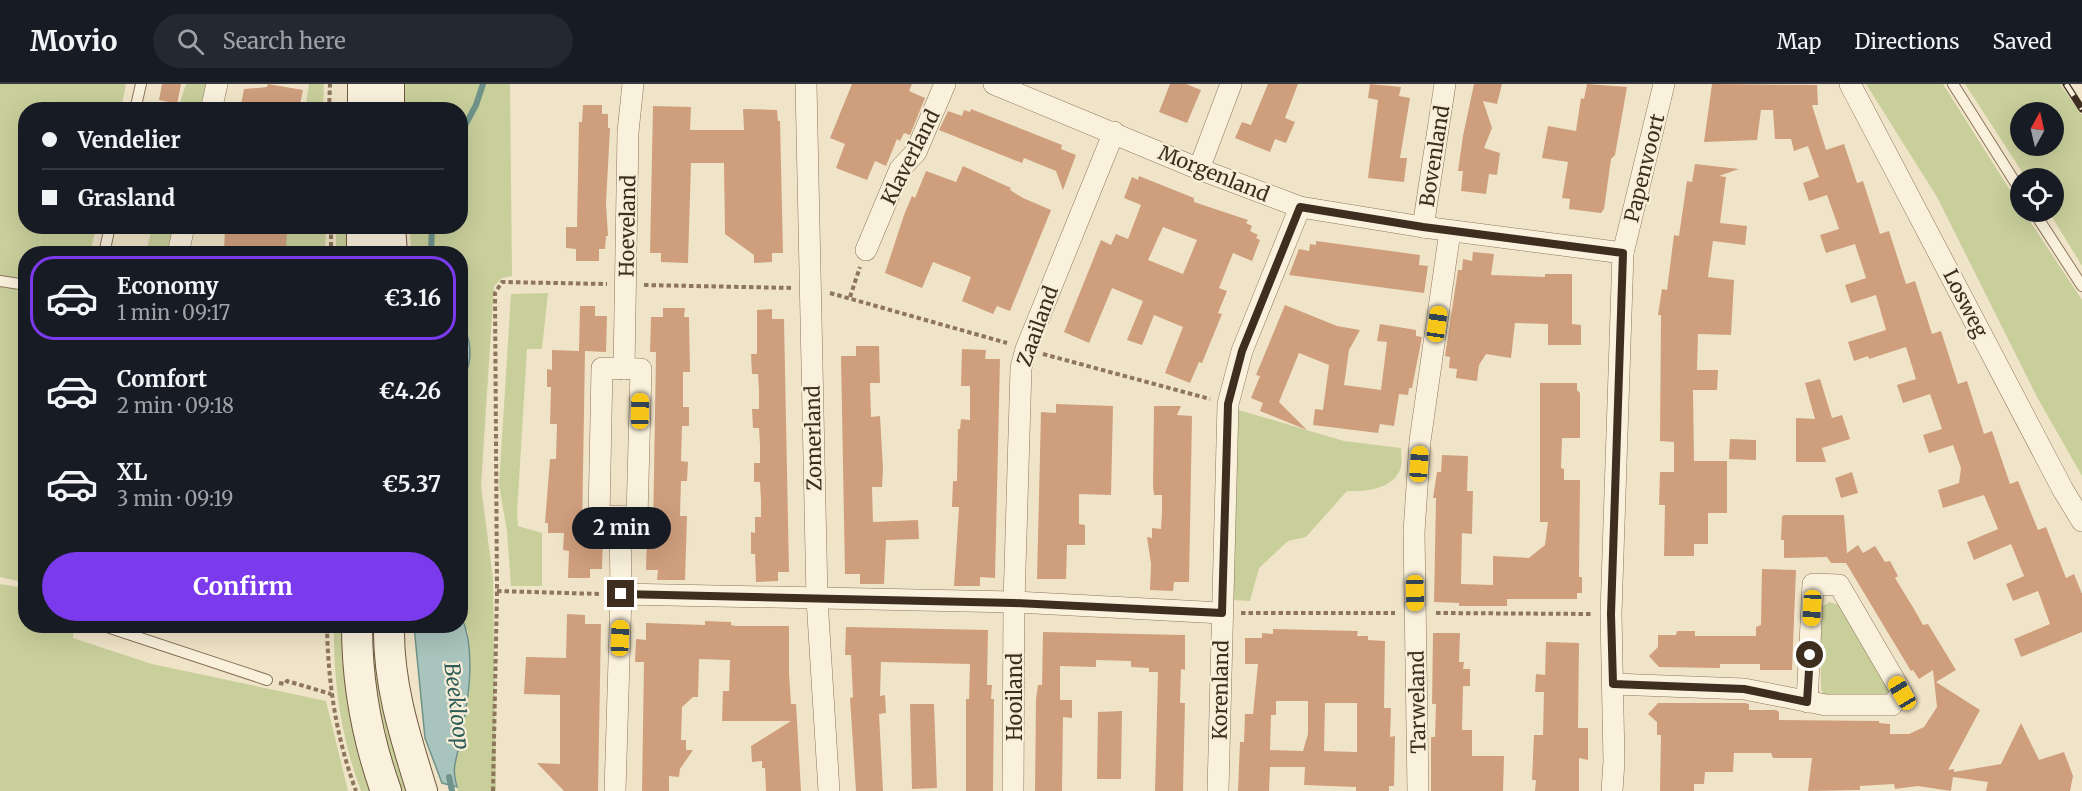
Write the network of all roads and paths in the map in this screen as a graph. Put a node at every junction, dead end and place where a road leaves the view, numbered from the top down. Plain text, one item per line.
1 (141, 84) edge
2 (217, 84) edge
3 (330, 84) edge
4 (363, 84) edge
5 (389, 84) edge
6 (633, 84) edge
7 (806, 84) edge
8 (945, 84) edge
9 (1231, 84) edge
10 (1445, 84) edge
11 (1664, 84) edge
12 (1850, 84) edge
13 (1953, 84) edge
14 (1007, 86) edge
15 (137, 102) edge
16 (213, 102) edge
17 (329, 102) edge
18 (363, 102) edge
19 (389, 102) edge
20 (1114, 132) junction
21 (1199, 169) junction
22 (2010, 174) edge
23 (1300, 207) junction
24 (2040, 222) edge
25 (1423, 227) junction
26 (1450, 231) junction
27 (866, 250) joint
28 (1623, 253) junction
29 (0, 281) edge
30 (18, 284) edge
31 (2082, 286) edge
32 (850, 297) dead end
33 (1026, 349) junction
34 (624, 369) junction
35 (1228, 404) junction
36 (620, 517) junction
37 (2082, 521) edge
38 (496, 591) dead end
39 (621, 594) junction
40 (817, 599) junction
41 (1014, 603) junction
42 (1222, 613) junction
43 (1416, 613) junction
44 (1611, 614) junction
45 (125, 633) edge
46 (327, 633) edge
47 (357, 633) edge
48 (388, 633) edge
49 (267, 680) joint
50 (1613, 684) junction
51 (331, 694) junction
52 (1807, 702) junction
53 (356, 791) edge
54 (386, 791) edge
55 (422, 791) edge
56 (615, 791) edge
57 (829, 791) edge
58 (1013, 791) edge
59 (1218, 791) edge
60 (1418, 791) edge
61 (1611, 791) edge

1 - 15 lane
2 - 16 street
3 - 17 path
4 - 18 main road
5 - 19 main road
6 - 34 street, Hoeveland
7 - 40 street, Zomerland
8 - 27 street, Klaverland
9 - 21 street
10 - 25 street, Bovenland
11 - 28 street, Papenvoort
12 - 37 street, Losweg
13 - 22 lane
14 - 20 street, Morgenland
20 - 21 street, Morgenland
20 - 33 street, Zaailand
21 - 23 street, Morgenland
23 - 25 street, Morgenland
23 - 35 street, Korenland
24 - 31 lane
25 - 26 street, Morgenland
26 - 28 street, Morgenland
26 - 43 street, Tarweland
27 - 32 path
28 - 44 street, Papenvoort
29 - 30 lane
33 - 35 path
33 - 41 street, Zaailand
34 - 36 street
34 - 36 street
35 - 42 street, Korenland
36 - 39 street
38 - 39 path
39 - 40 street
39 - 56 street
40 - 41 street
40 - 57 street, Zomerland
41 - 42 street
41 - 58 street, Hooiland
42 - 43 path
42 - 59 street, Korenland
43 - 44 path
43 - 60 street, Tarweland
44 - 50 street, Papenvoort
45 - 49 lane
46 - 51 path
47 - 54 main road
48 - 55 main road
49 - 51 path
50 - 52 street
50 - 61 street, Papenvoort
51 - 53 path
52 - 52 street

